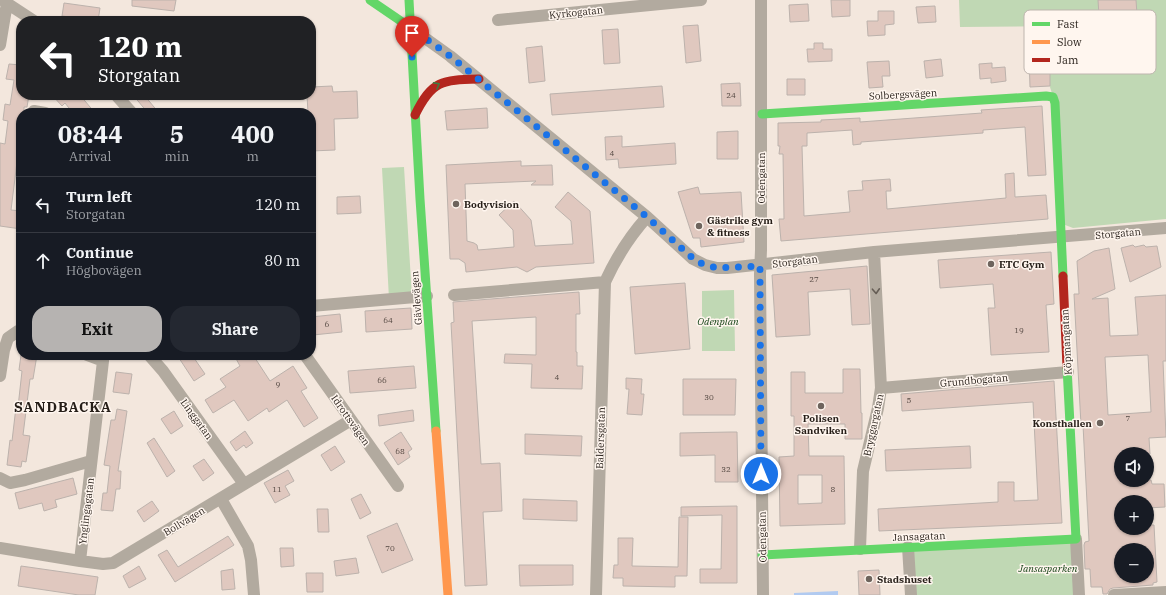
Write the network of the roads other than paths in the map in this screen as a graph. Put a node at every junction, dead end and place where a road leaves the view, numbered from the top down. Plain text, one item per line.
1 (410, 0) edge
2 (701, 0) edge
3 (761, 0) edge
4 (4, 1) edge
5 (373, 1) edge
6 (26, 16) edge
7 (498, 20) dead end
8 (411, 28) junction
9 (0, 45) edge
10 (479, 79) junction
11 (1046, 96) joint
12 (120, 100) edge
13 (128, 108) edge
14 (762, 114) junction
15 (415, 116) junction
16 (647, 217) junction
17 (1166, 228) edge
18 (1060, 238) junction
19 (874, 252) junction
20 (760, 266) junction
21 (605, 282) junction
22 (454, 295) dead end
23 (427, 296) junction
24 (316, 306) edge
25 (16, 332) edge
26 (2, 349) edge
27 (100, 360) edge
28 (154, 360) edge
29 (309, 360) edge
30 (1068, 372) junction
31 (0, 376) edge
32 (880, 388) junction
33 (351, 420) junction
34 (92, 461) junction
35 (0, 478) edge
36 (244, 484) junction
37 (398, 486) dead end
38 (221, 499) junction
39 (1076, 539) junction
40 (908, 547) junction
41 (0, 548) edge
42 (860, 549) junction
43 (762, 554) junction
44 (80, 561) junction
45 (1166, 592) edge
46 (254, 595) edge
47 (448, 595) edge
48 (596, 595) edge
49 (763, 595) edge
50 (910, 595) edge
51 (1079, 595) edge
52 (1114, 595) edge

1 - 8 street, Gävlevägen
2 - 7 street, Kyrkogatan
3 - 14 street, Odengatan
4 - 6 street
4 - 9 street
5 - 8 street
8 - 10 street, Storgatan
8 - 15 street, Gävlevägen
15 -> 10 street
10 - 16 street, Storgatan
11 - 14 street, Solbergsvägen
11 - 18 street, Köpmangatan
12 - 13 street
14 - 20 street, Odengatan
15 - 23 street, Gävlevägen
16 - 20 street, Storgatan
16 - 21 street
17 - 18 street, Storgatan
18 - 19 street, Storgatan
18 - 30 street, Köpmangatan
19 - 20 street, Storgatan
19 -> 32 street, Bryggargatan
20 - 43 street, Odengatan
21 - 22 street
21 - 48 street, Baldersgatan
23 - 24 street
23 - 47 street, Gävlevägen
25 - 26 street
26 - 31 street
27 - 34 street, Ynglingagatan
28 - 36 street, Linggatan
29 - 33 street, Idrottsvägen
30 - 32 street, Grundbogatan
30 - 39 street, Köpmangatan
32 - 42 street, Bryggargatan
33 - 36 street, Bollvägen
33 - 37 street, Idrottsvägen
34 - 35 street, Ynglingagatan
34 - 44 street, Ynglingagatan
36 - 38 street, Bollvägen
38 - 44 street, Bollvägen
38 - 46 street
39 - 40 street, Jansagatan
39 - 51 street, Köpmangatan
40 - 42 street, Jansagatan
40 - 50 street
41 - 44 street, Bollvägen
42 - 43 street, Jansagatan
43 - 49 street, Odengatan
45 - 52 street

